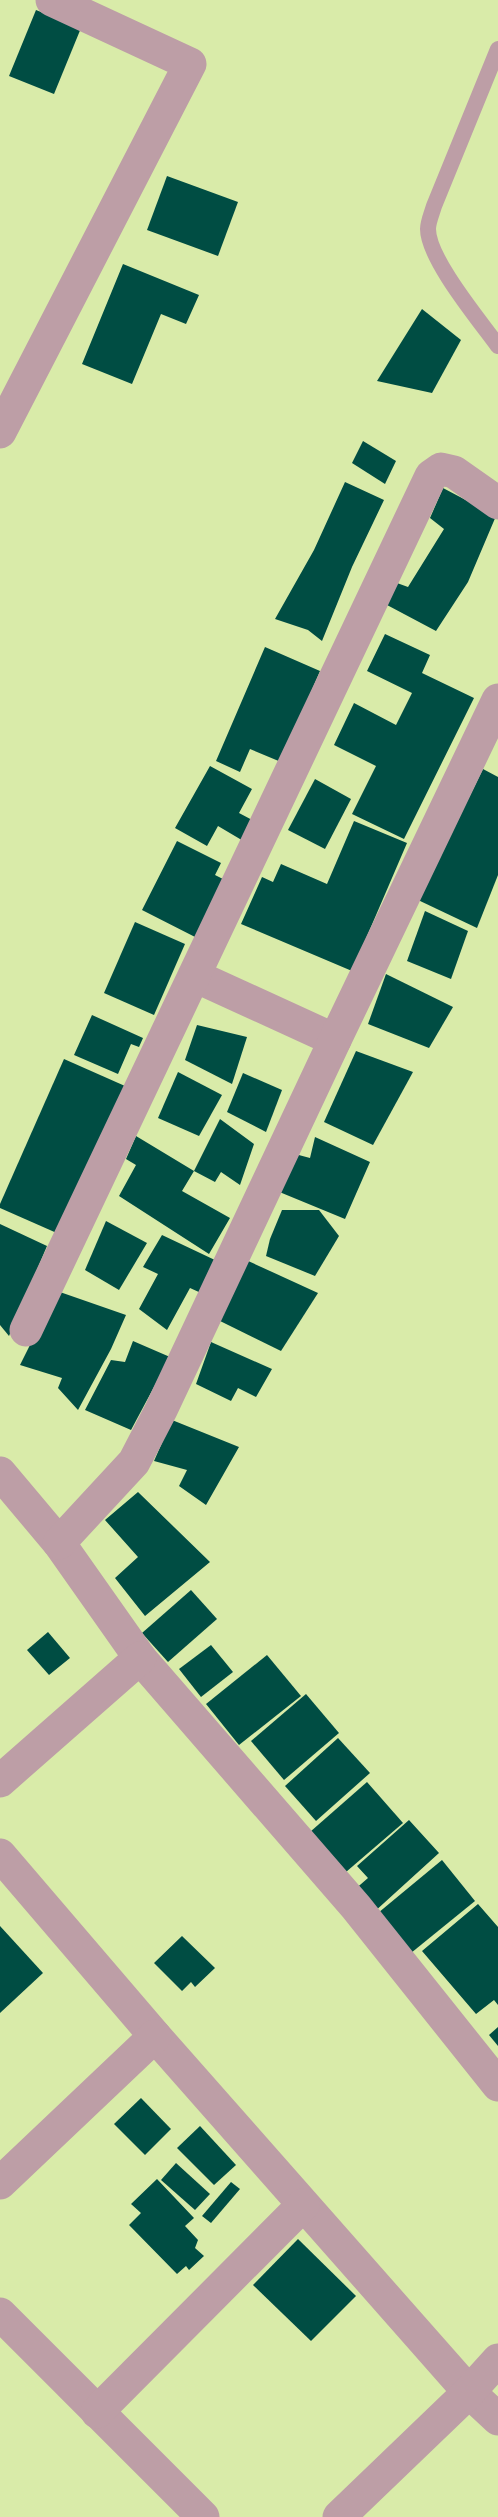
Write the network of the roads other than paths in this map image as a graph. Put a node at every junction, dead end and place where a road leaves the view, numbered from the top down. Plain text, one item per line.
1 (52, 0) edge
2 (498, 50) edge
3 (498, 346) edge
4 (0, 432) edge
5 (498, 503) edge
6 (498, 699) edge
7 (195, 976) junction
8 (335, 1040) junction
9 (26, 1330) dead end
10 (0, 1473) edge
11 (59, 1543) junction
12 (140, 1658) junction
13 (0, 1781) edge
14 (2, 1862) edge
15 (155, 2036) junction
16 (498, 2085) edge
17 (0, 2183) edge
18 (303, 2205) junction
19 (0, 2314) edge
20 (498, 2360) edge
21 (469, 2392) junction
22 (97, 2412) junction
23 (498, 2419) edge
24 (203, 2517) edge
25 (339, 2517) edge

1 - 4 street
2 - 3 lane
5 - 7 street
6 - 8 street
7 - 8 street
7 - 9 street
8 - 11 street
10 - 11 street
11 - 12 street
12 - 13 street
12 - 16 street
14 - 15 street
15 - 17 street
15 - 18 street
18 - 21 street
18 - 22 street
19 - 22 street
20 - 21 street
21 - 23 street
21 - 25 street
22 - 24 street

